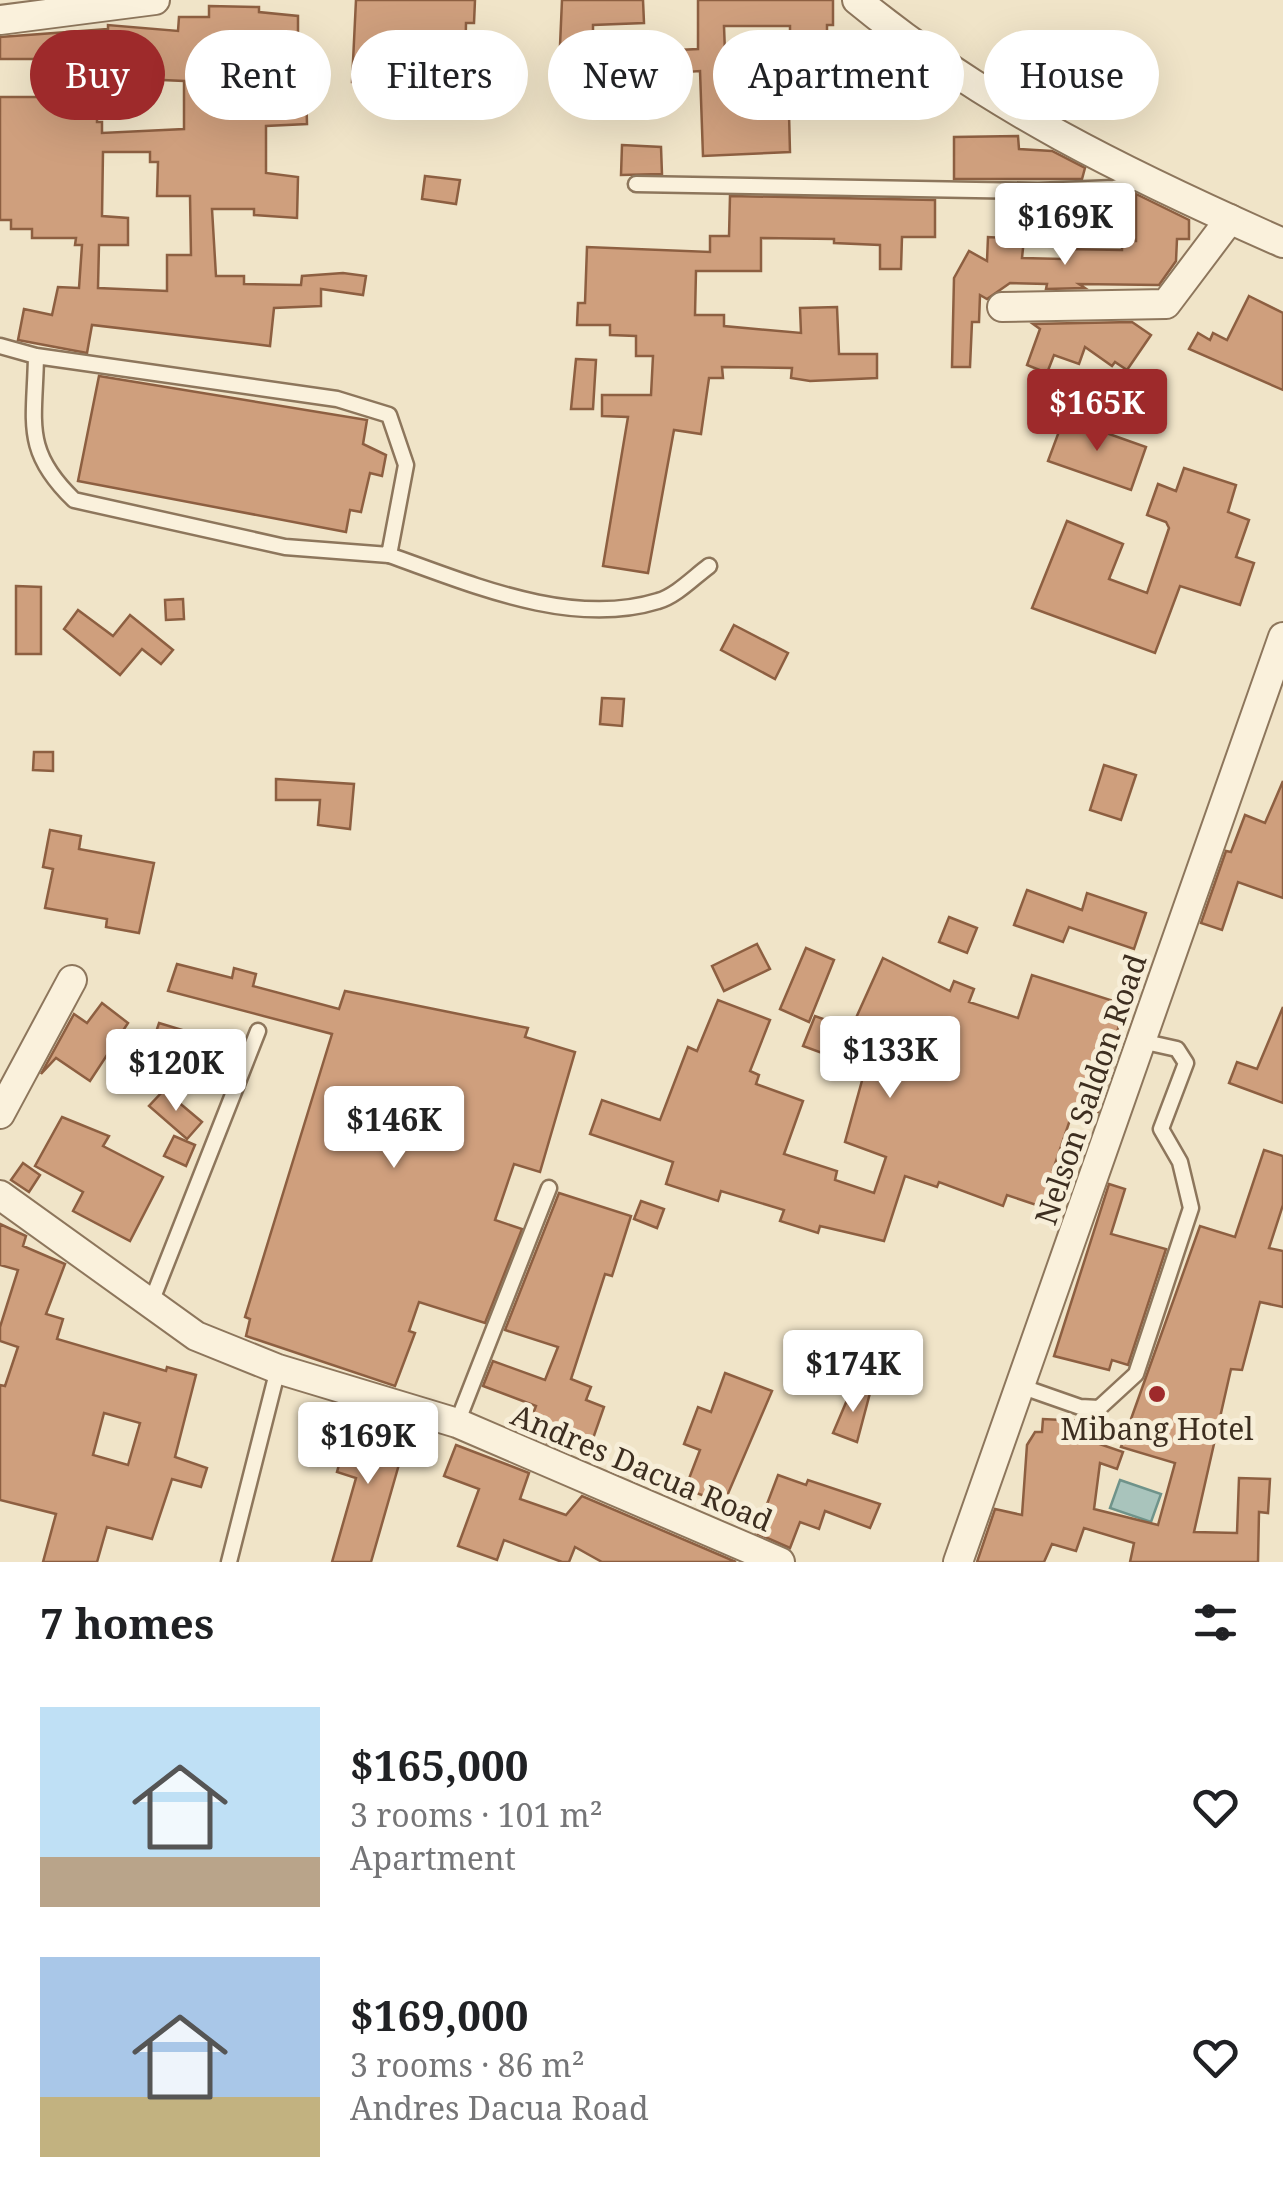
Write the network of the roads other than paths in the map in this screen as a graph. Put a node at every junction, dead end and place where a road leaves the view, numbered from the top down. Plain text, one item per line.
1 (154, 0) edge
2 (857, 0) edge
3 (0, 20) edge
4 (1148, 179) junction
5 (636, 184) dead end
6 (1230, 219) junction
7 (1283, 243) edge
8 (1002, 307) dead end
9 (0, 346) edge
10 (36, 356) junction
11 (389, 556) junction
12 (708, 566) dead end
13 (1283, 637) edge
14 (72, 980) dead end
15 (258, 1031) dead end
16 (1142, 1041) junction
17 (0, 1114) edge
18 (549, 1188) dead end
19 (0, 1194) edge
20 (150, 1306) junction
21 (278, 1369) junction
22 (1020, 1386) junction
23 (457, 1423) junction
24 (229, 1562) edge
25 (780, 1562) edge
26 (958, 1562) edge

1 - 3 street
2 - 4 street
4 - 5 lane
4 - 6 street
6 - 7 street
6 - 8 street
9 - 10 lane
10 - 11 lane
10 - 11 lane
11 - 12 lane
13 - 16 street, Nelson Saldon Road
14 - 17 street
15 - 20 lane
16 - 22 street, Nelson Saldon Road
16 - 22 lane
18 - 23 lane
19 - 20 street, Andres Dacua Road
20 - 21 street, Andres Dacua Road
21 - 23 street, Andres Dacua Road
21 - 24 lane
22 - 26 street, Nelson Saldon Road
23 - 25 street, Andres Dacua Road

